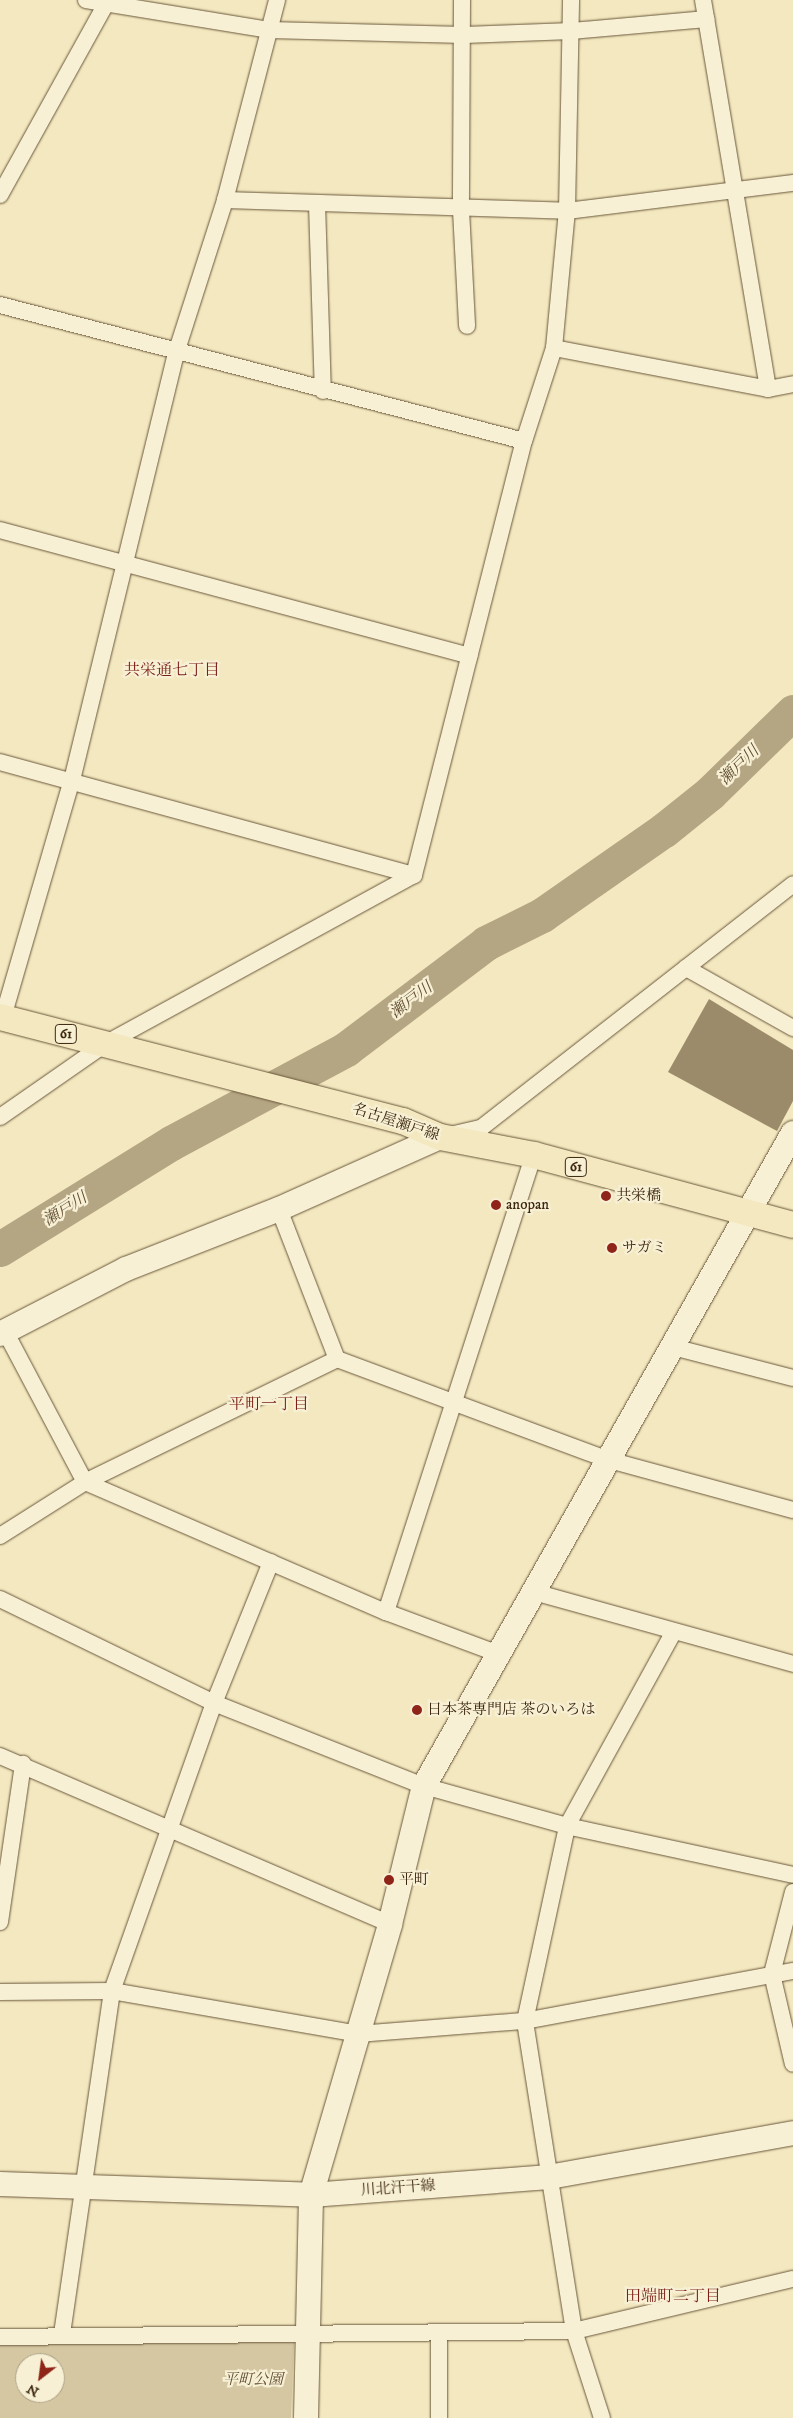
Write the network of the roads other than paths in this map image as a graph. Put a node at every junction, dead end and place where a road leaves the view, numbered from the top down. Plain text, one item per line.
1 (86, 0) edge
2 (277, 0) edge
3 (462, 0) edge
4 (571, 0) edge
5 (703, 0) edge
6 (107, 2) edge
7 (706, 19) junction
8 (269, 30) junction
9 (572, 31) junction
10 (464, 35) junction
11 (793, 183) edge
12 (732, 193) junction
13 (0, 195) edge
14 (225, 200) junction
15 (317, 204) junction
16 (461, 210) junction
17 (567, 211) junction
18 (0, 305) edge
19 (467, 326) dead end
20 (554, 348) junction
21 (176, 353) junction
22 (793, 384) edge
23 (768, 389) junction
24 (323, 391) junction
25 (524, 441) junction
26 (0, 530) edge
27 (125, 562) junction
28 (469, 656) junction
29 (0, 762) edge
30 (72, 780) junction
31 (414, 874) junction
32 (793, 884) edge
33 (686, 968) junction
34 (2, 1017) edge
35 (793, 1028) edge
36 (105, 1044) junction
37 (0, 1118) edge
38 (793, 1133) edge
39 (440, 1137) junction
40 (534, 1155) junction
41 (279, 1209) junction
42 (748, 1214) junction
43 (793, 1225) edge
44 (2, 1332) edge
45 (673, 1347) junction
46 (337, 1360) junction
47 (793, 1378) edge
48 (456, 1403) junction
49 (609, 1460) junction
50 (85, 1482) junction
51 (793, 1510) edge
52 (0, 1536) edge
53 (272, 1562) junction
54 (534, 1592) junction
55 (0, 1599) edge
56 (386, 1612) junction
57 (673, 1633) junction
58 (499, 1654) junction
59 (793, 1664) edge
60 (214, 1703) junction
61 (0, 1756) edge
62 (22, 1764) junction
63 (424, 1786) junction
64 (170, 1826) junction
65 (567, 1826) junction
66 (793, 1875) edge
67 (793, 1892) edge
68 (0, 1922) edge
69 (390, 1924) junction
70 (793, 1971) edge
71 (772, 1974) junction
72 (112, 1991) junction
73 (0, 1992) edge
74 (525, 2021) junction
75 (358, 2034) junction
76 (793, 2064) edge
77 (793, 2134) edge
78 (549, 2177) junction
79 (0, 2184) edge
80 (85, 2189) junction
81 (311, 2195) junction
82 (793, 2279) edge
83 (574, 2331) junction
84 (438, 2332) junction
85 (62, 2334) junction
86 (309, 2334) junction
87 (0, 2337) edge
88 (306, 2418) edge
89 (439, 2418) edge
90 (602, 2418) edge

1 - 6 street
2 - 8 street
3 - 10 street
4 - 9 street
5 - 7 street
6 - 8 street
6 - 13 street
7 - 9 street
7 - 12 street
8 - 10 street
8 - 14 street
9 - 10 street
9 - 17 street
10 - 16 street
11 - 12 street
12 - 17 street
12 - 23 street
14 - 15 street
14 - 21 street
15 - 16 street
15 - 24 street
16 - 17 street
16 - 19 street
17 - 20 street
18 - 21 street
20 - 23 street
20 - 25 street
21 - 24 street
21 - 27 street
22 - 23 street
24 - 25 street
25 - 28 street
26 - 27 street
27 - 28 street
27 - 30 street
28 - 31 street
29 - 30 street
30 - 31 street
30 - 34 street
31 - 36 street
32 - 33 street
33 - 35 street
33 - 39 street
34 - 36 main road, 名古屋瀬戸線 / 61
36 - 37 street
36 - 39 main road, 名古屋瀬戸線 / 61
38 - 42 street
39 - 40 main road, 名古屋瀬戸線 / 61
39 - 41 street
40 - 42 main road, 名古屋瀬戸線 / 61
40 - 48 street
41 - 44 street
41 - 46 street
42 - 43 main road, 名古屋瀬戸線 / 61
42 - 45 street
44 - 50 street
45 - 47 street
45 - 49 street
46 - 48 street
46 - 50 street
48 - 49 street
48 - 56 street
49 - 51 street
49 - 54 street
50 - 52 street
50 - 53 street
53 - 56 street
53 - 60 street
54 - 57 street
54 - 58 street
55 - 60 street
56 - 58 street
57 - 59 street
57 - 65 street
58 - 63 street
60 - 63 street
60 - 64 street
61 - 62 street
62 - 64 street
62 - 68 street
63 - 65 street
63 - 69 street
64 - 69 street
64 - 72 street
65 - 66 street
65 - 74 street
67 - 71 street
69 - 75 street
70 - 71 street
71 - 74 street
71 - 76 street
72 - 73 street
72 - 75 street
72 - 80 street
74 - 75 street
74 - 78 street
75 - 81 street
77 - 78 street, 川北汗干線
78 - 81 street, 川北汗干線
78 - 83 street
79 - 80 street, 川北汗干線
80 - 81 street, 川北汗干線
80 - 85 street
81 - 86 street
82 - 83 street
83 - 84 street
83 - 90 street
84 - 86 street
84 - 89 street
85 - 86 street
85 - 87 street
86 - 88 street

